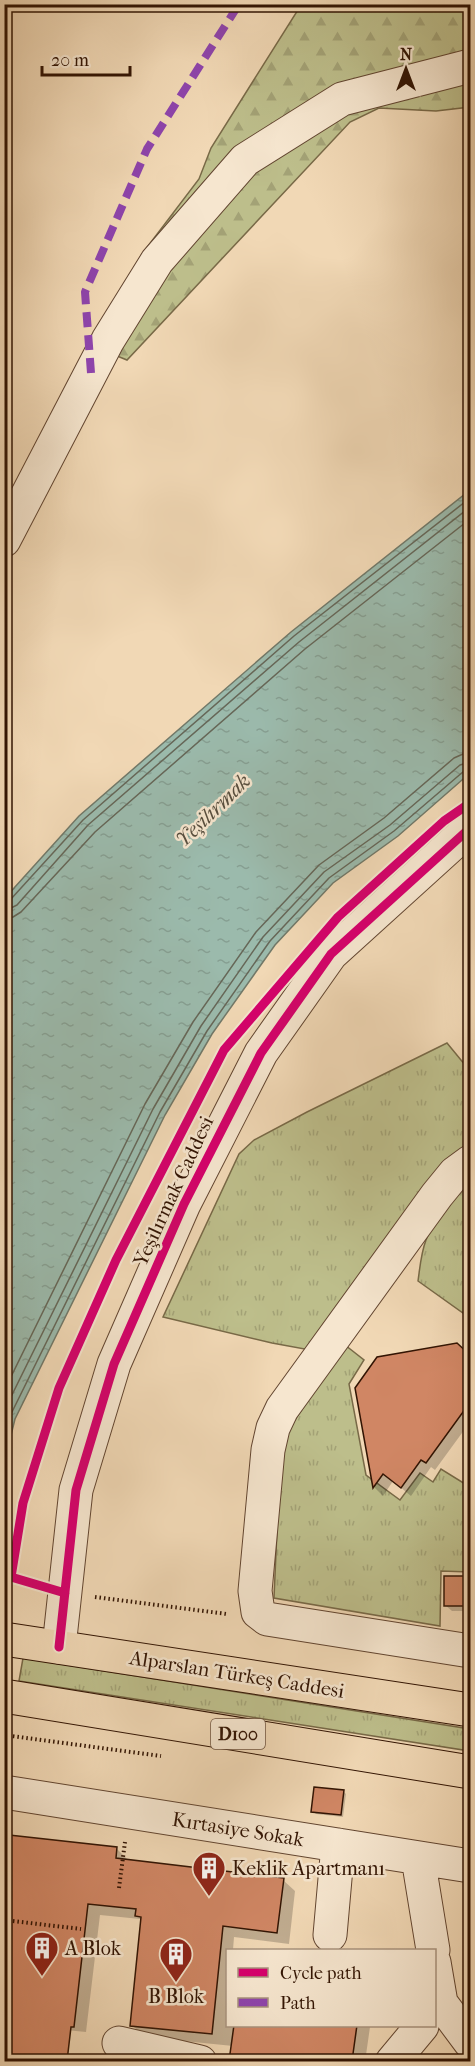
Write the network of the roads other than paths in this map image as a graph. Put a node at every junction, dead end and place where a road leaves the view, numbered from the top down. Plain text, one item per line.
1 (471, 66) edge
2 (4, 540) edge
3 (471, 828) edge
4 (471, 1162) edge
5 (4, 1639) edge
6 (59, 1647) junction
7 (471, 1652) edge
8 (4, 1696) edge
9 (471, 1710) edge
10 (471, 1772) edge
11 (4, 1792) edge
12 (338, 1845) junction
13 (418, 1858) junction
14 (471, 1866) edge
15 (330, 1935) dead end
16 (433, 1949) edge
17 (436, 2016) edge
18 (420, 2027) edge
19 (471, 2042) edge
20 (119, 2043) dead end
21 (200, 2061) edge
22 (392, 2061) edge

1 - 2 street
3 - 6 street, Yeşilırmak Caddesi
4 - 7 street
5 - 6 highway, Alparslan Türkeş Caddesi
6 - 9 highway, Alparslan Türkeş Caddesi
8 - 10 highway, D100
11 - 12 street, Kırtasiye Sokak
12 - 13 street, Kırtasiye Sokak
12 - 15 street
13 - 14 street, Kırtasiye Sokak
13 - 16 street
17 - 19 street
18 - 22 street
20 - 21 street

